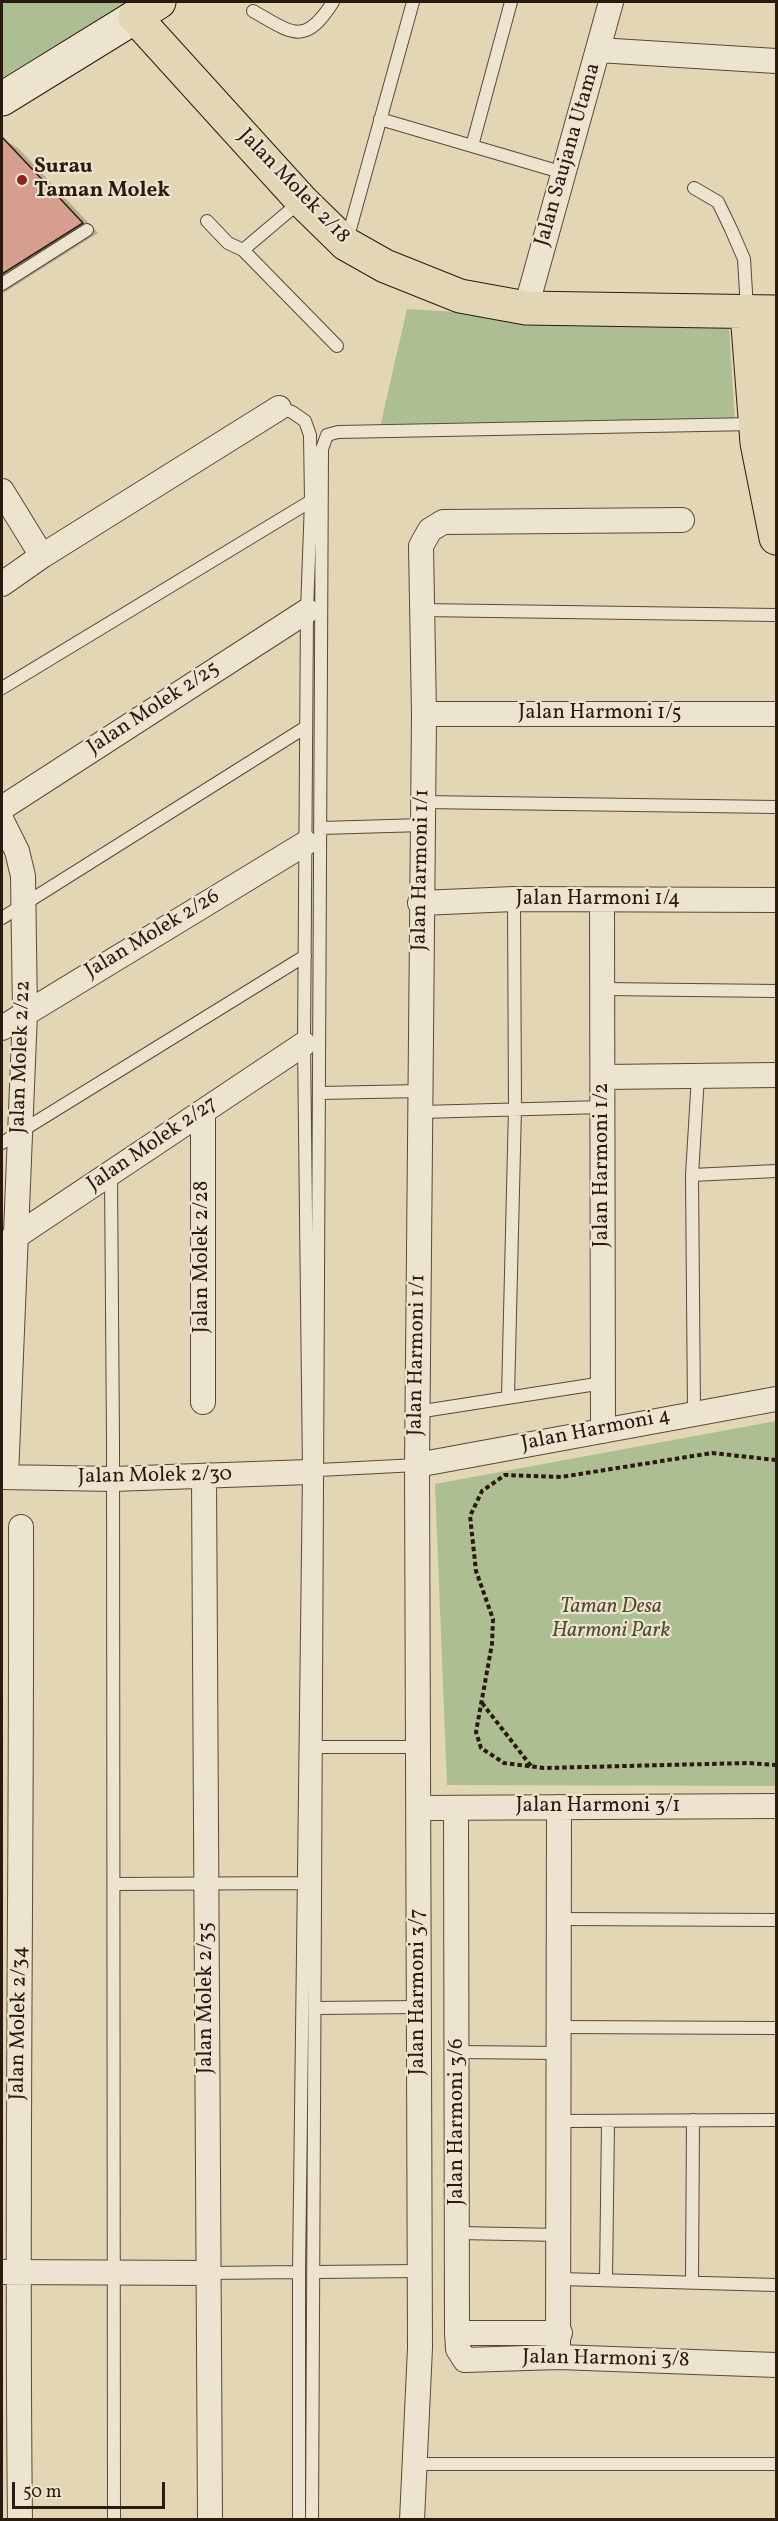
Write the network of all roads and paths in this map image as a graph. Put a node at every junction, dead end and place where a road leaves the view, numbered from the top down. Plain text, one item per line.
1 (333, 2) edge
2 (413, 2) edge
3 (511, 2) edge
4 (611, 2) edge
5 (147, 9) edge
6 (253, 11) dead end
7 (598, 50) junction
8 (777, 61) edge
9 (2, 99) edge
10 (380, 119) junction
11 (472, 146) junction
12 (564, 173) junction
13 (694, 189) dead end
14 (302, 201) junction
15 (207, 221) dead end
16 (87, 230) dead end
17 (346, 244) junction
18 (243, 250) junction
19 (2, 284) edge
20 (526, 308) junction
21 (766, 312) edge
22 (337, 346) dead end
23 (279, 408) joint
24 (771, 426) edge
25 (2, 491) edge
26 (311, 501) junction
27 (682, 520) dead end
28 (776, 532) edge
29 (42, 556) junction
30 (2, 584) edge
31 (422, 610) junction
32 (307, 611) junction
33 (777, 615) edge
34 (2, 688) edge
35 (424, 714) junction
36 (777, 714) edge
37 (306, 727) junction
38 (777, 807) edge
39 (2, 808) edge
40 (423, 814) junction
41 (2, 821) edge
42 (313, 836) junction
43 (514, 899) junction
44 (602, 900) junction
45 (777, 900) edge
46 (420, 903) junction
47 (24, 904) junction
48 (2, 918) edge
49 (305, 956) junction
50 (604, 989) junction
51 (777, 991) edge
52 (25, 1013) junction
53 (2, 1028) edge
54 (304, 1044) junction
55 (777, 1075) edge
56 (698, 1076) junction
57 (603, 1077) junction
58 (320, 1093) junction
59 (421, 1102) junction
60 (603, 1107) junction
61 (515, 1108) junction
62 (203, 1112) junction
63 (11, 1138) edge
64 (777, 1171) edge
65 (111, 1174) junction
66 (692, 1174) junction
67 (9, 1241) edge
68 (603, 1383) junction
69 (508, 1396) junction
70 (777, 1399) edge
71 (203, 1402) dead end
72 (417, 1412) junction
73 (694, 1413) junction
74 (603, 1431) junction
75 (777, 1460) edge
76 (417, 1465) junction
77 (314, 1471) junction
78 (4, 1477) edge
79 (204, 1477) junction
80 (113, 1479) junction
81 (21, 1527) dead end
82 (481, 1703) junction
83 (316, 1747) junction
84 (417, 1747) junction
85 (777, 1765) edge
86 (531, 1766) junction
87 (777, 1806) edge
88 (559, 1807) junction
89 (419, 1808) junction
90 (456, 1808) junction
91 (206, 1883) junction
92 (304, 1883) junction
93 (114, 1884) junction
94 (12, 1888) edge
95 (560, 1919) junction
96 (777, 1920) edge
97 (419, 2007) junction
98 (315, 2008) junction
99 (560, 2027) junction
100 (777, 2028) edge
101 (457, 2052) junction
102 (560, 2052) junction
103 (693, 2120) junction
104 (777, 2120) edge
105 (560, 2121) junction
106 (608, 2121) junction
107 (458, 2233) junction
108 (560, 2235) junction
109 (420, 2271) junction
110 (9, 2272) edge
111 (299, 2272) junction
112 (315, 2272) junction
113 (113, 2273) junction
114 (209, 2273) junction
115 (560, 2279) junction
116 (606, 2280) junction
117 (692, 2283) junction
118 (777, 2284) edge
119 (457, 2333) junction
120 (560, 2333) junction
121 (558, 2357) junction
122 (777, 2365) edge
123 (414, 2464) junction
124 (777, 2464) edge
125 (21, 2520) edge
126 (114, 2520) edge
127 (210, 2520) edge
128 (299, 2520) edge
129 (312, 2520) edge
130 (412, 2520) edge

1 - 6 lane
2 - 10 lane
3 - 11 lane
4 - 7 street, Jalan Saujana Utama
5 - 9 street
5 - 14 main road, Jalan Molek 2/18
7 - 8 street
7 - 12 street, Jalan Saujana Utama
10 - 11 lane
10 - 17 lane
11 - 12 lane
12 - 20 street, Jalan Saujana Utama
13 - 21 lane
14 - 17 main road, Jalan Molek 2/18
14 - 18 lane
15 - 18 lane
16 - 19 lane
17 - 20 main road, Jalan Molek 2/18
18 - 22 lane
20 - 21 main road, Jalan Molek 2/18
21 - 24 main road
23 - 26 lane
23 - 29 street
24 - 28 main road
24 - 42 lane
25 - 29 street
26 - 32 lane
26 - 34 lane
27 - 31 street, Jalan Harmoni 1/1
29 - 30 street
31 - 33 lane
31 - 35 street, Jalan Harmoni 1/1
32 - 37 lane
32 - 39 street, Jalan Molek 2/25
35 - 36 street, Jalan Harmoni 1/5
35 - 40 street, Jalan Harmoni 1/1
37 - 42 lane
37 - 47 lane
38 - 40 lane
40 - 42 lane
40 - 46 street, Jalan Harmoni 1/1
41 - 47 street, Jalan Molek 2/22
42 - 49 lane
42 - 52 street, Jalan Molek 2/26
42 - 58 lane
43 - 44 street, Jalan Harmoni 1/4
43 - 46 street, Jalan Harmoni 1/4
43 - 61 lane
44 - 45 street, Jalan Harmoni 1/4
44 - 50 street, Jalan Harmoni 1/2
46 - 59 street, Jalan Harmoni 1/1
47 - 48 lane
47 - 52 street, Jalan Molek 2/22
49 - 54 lane
49 - 63 lane
50 - 51 lane
50 - 57 street, Jalan Harmoni 1/2
52 - 53 street, Jalan Molek 2/26
52 - 63 street, Jalan Molek 2/22
54 - 62 street, Jalan Molek 2/27
54 - 77 lane
55 - 56 street
56 - 57 street
56 - 66 lane
57 - 60 street, Jalan Harmoni 1/2
58 - 59 lane
58 - 77 lane
59 - 61 lane
59 - 72 street, Jalan Harmoni 1/1
60 - 61 lane
60 - 68 street, Jalan Harmoni 1/2
61 - 69 lane
62 - 65 street, Jalan Molek 2/27
62 - 71 street, Jalan Molek 2/28
63 - 67 street, Jalan Molek 2/22
64 - 66 lane
65 - 67 street, Jalan Molek 2/27
65 - 80 lane
66 - 73 lane
67 - 78 street, Jalan Molek 2/22
68 - 69 lane
68 - 74 street, Jalan Harmoni 1/2
69 - 72 lane
70 - 73 street, Jalan Harmoni 4
72 - 76 street, Jalan Harmoni 1/1
73 - 74 street, Jalan Harmoni 4
74 - 76 street, Jalan Harmoni 4
75 - 82 path
76 - 77 lane
76 - 84 street, Jalan Harmoni 3/7
77 - 79 street, Jalan Molek 2/30
77 - 83 lane
77 - 92 lane
78 - 80 street, Jalan Molek 2/30
79 - 80 street, Jalan Molek 2/30
79 - 91 street, Jalan Molek 2/35
80 - 93 lane
81 - 94 street, Jalan Molek 2/34
82 - 86 path
82 - 86 path
83 - 84 lane
83 - 98 lane
84 - 89 street, Jalan Harmoni 3/7
85 - 86 path
87 - 88 street, Jalan Harmoni 3/1
88 - 90 street, Jalan Harmoni 3/1
88 - 95 street
89 - 90 street, Jalan Harmoni 3/1
89 - 97 street, Jalan Harmoni 3/7
90 - 101 street, Jalan Harmoni 3/6
91 - 92 lane
91 - 93 lane
91 - 114 street, Jalan Molek 2/35
92 - 111 lane
93 - 113 lane
94 - 110 street, Jalan Molek 2/34
95 - 96 lane
95 - 99 street
97 - 98 lane
97 - 109 street, Jalan Harmoni 3/7
98 - 112 lane
99 - 100 lane
99 - 102 street
101 - 102 lane
101 - 107 street, Jalan Harmoni 3/6
102 - 105 street
103 - 104 lane
103 - 106 lane
103 - 117 lane
105 - 106 lane
105 - 108 street
106 - 116 lane
107 - 108 lane
107 - 119 street, Jalan Harmoni 3/6
108 - 115 street
109 - 112 lane
109 - 123 street, Jalan Harmoni 3/7
110 - 113 street
110 - 125 street, Jalan Molek 2/34
111 - 114 lane
111 - 128 lane
112 - 129 lane
113 - 114 street
113 - 126 lane
114 - 127 street, Jalan Molek 2/35
115 - 116 lane
115 - 120 street
116 - 117 lane
117 - 118 lane
119 - 120 street
119 - 121 street, Jalan Harmoni 3/8
120 - 121 street
121 - 122 street, Jalan Harmoni 3/8
123 - 124 lane
123 - 130 street, Jalan Harmoni 3/7

